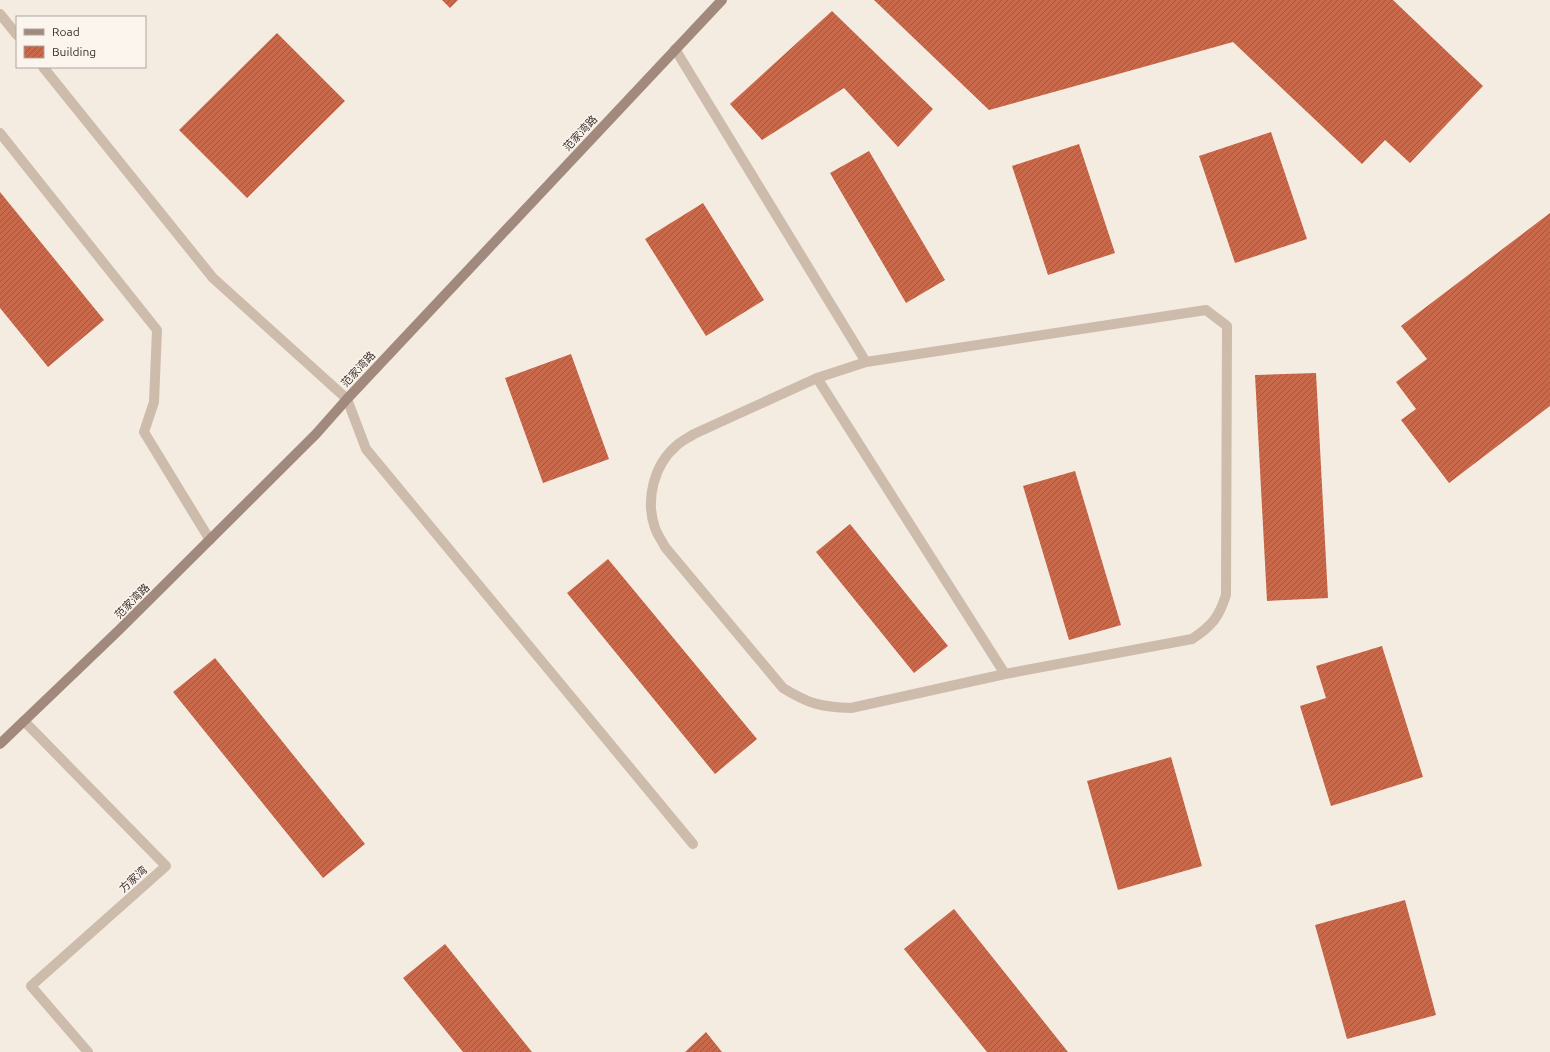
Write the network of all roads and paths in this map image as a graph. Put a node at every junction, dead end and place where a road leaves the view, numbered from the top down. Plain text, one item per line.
1 (722, 0) edge
2 (0, 14) edge
3 (16, 34) edge
4 (675, 49) junction
5 (44, 68) edge
6 (0, 133) edge
7 (866, 362) junction
8 (818, 378) junction
9 (347, 399) junction
10 (210, 540) junction
11 (1005, 674) junction
12 (24, 721) junction
13 (0, 744) edge
14 (693, 844) dead end
15 (88, 1052) edge

1 - 4 main road, 范家湾路
2 - 3 street
4 - 7 street
4 - 9 main road, 范家湾路
5 - 9 street
6 - 10 street
7 - 8 street
7 - 11 street
8 - 11 street
8 - 11 street
9 - 10 main road, 范家湾路
9 - 14 street
10 - 12 main road, 范家湾路
12 - 13 main road, 范家湾路
12 - 15 street, 方家湾

